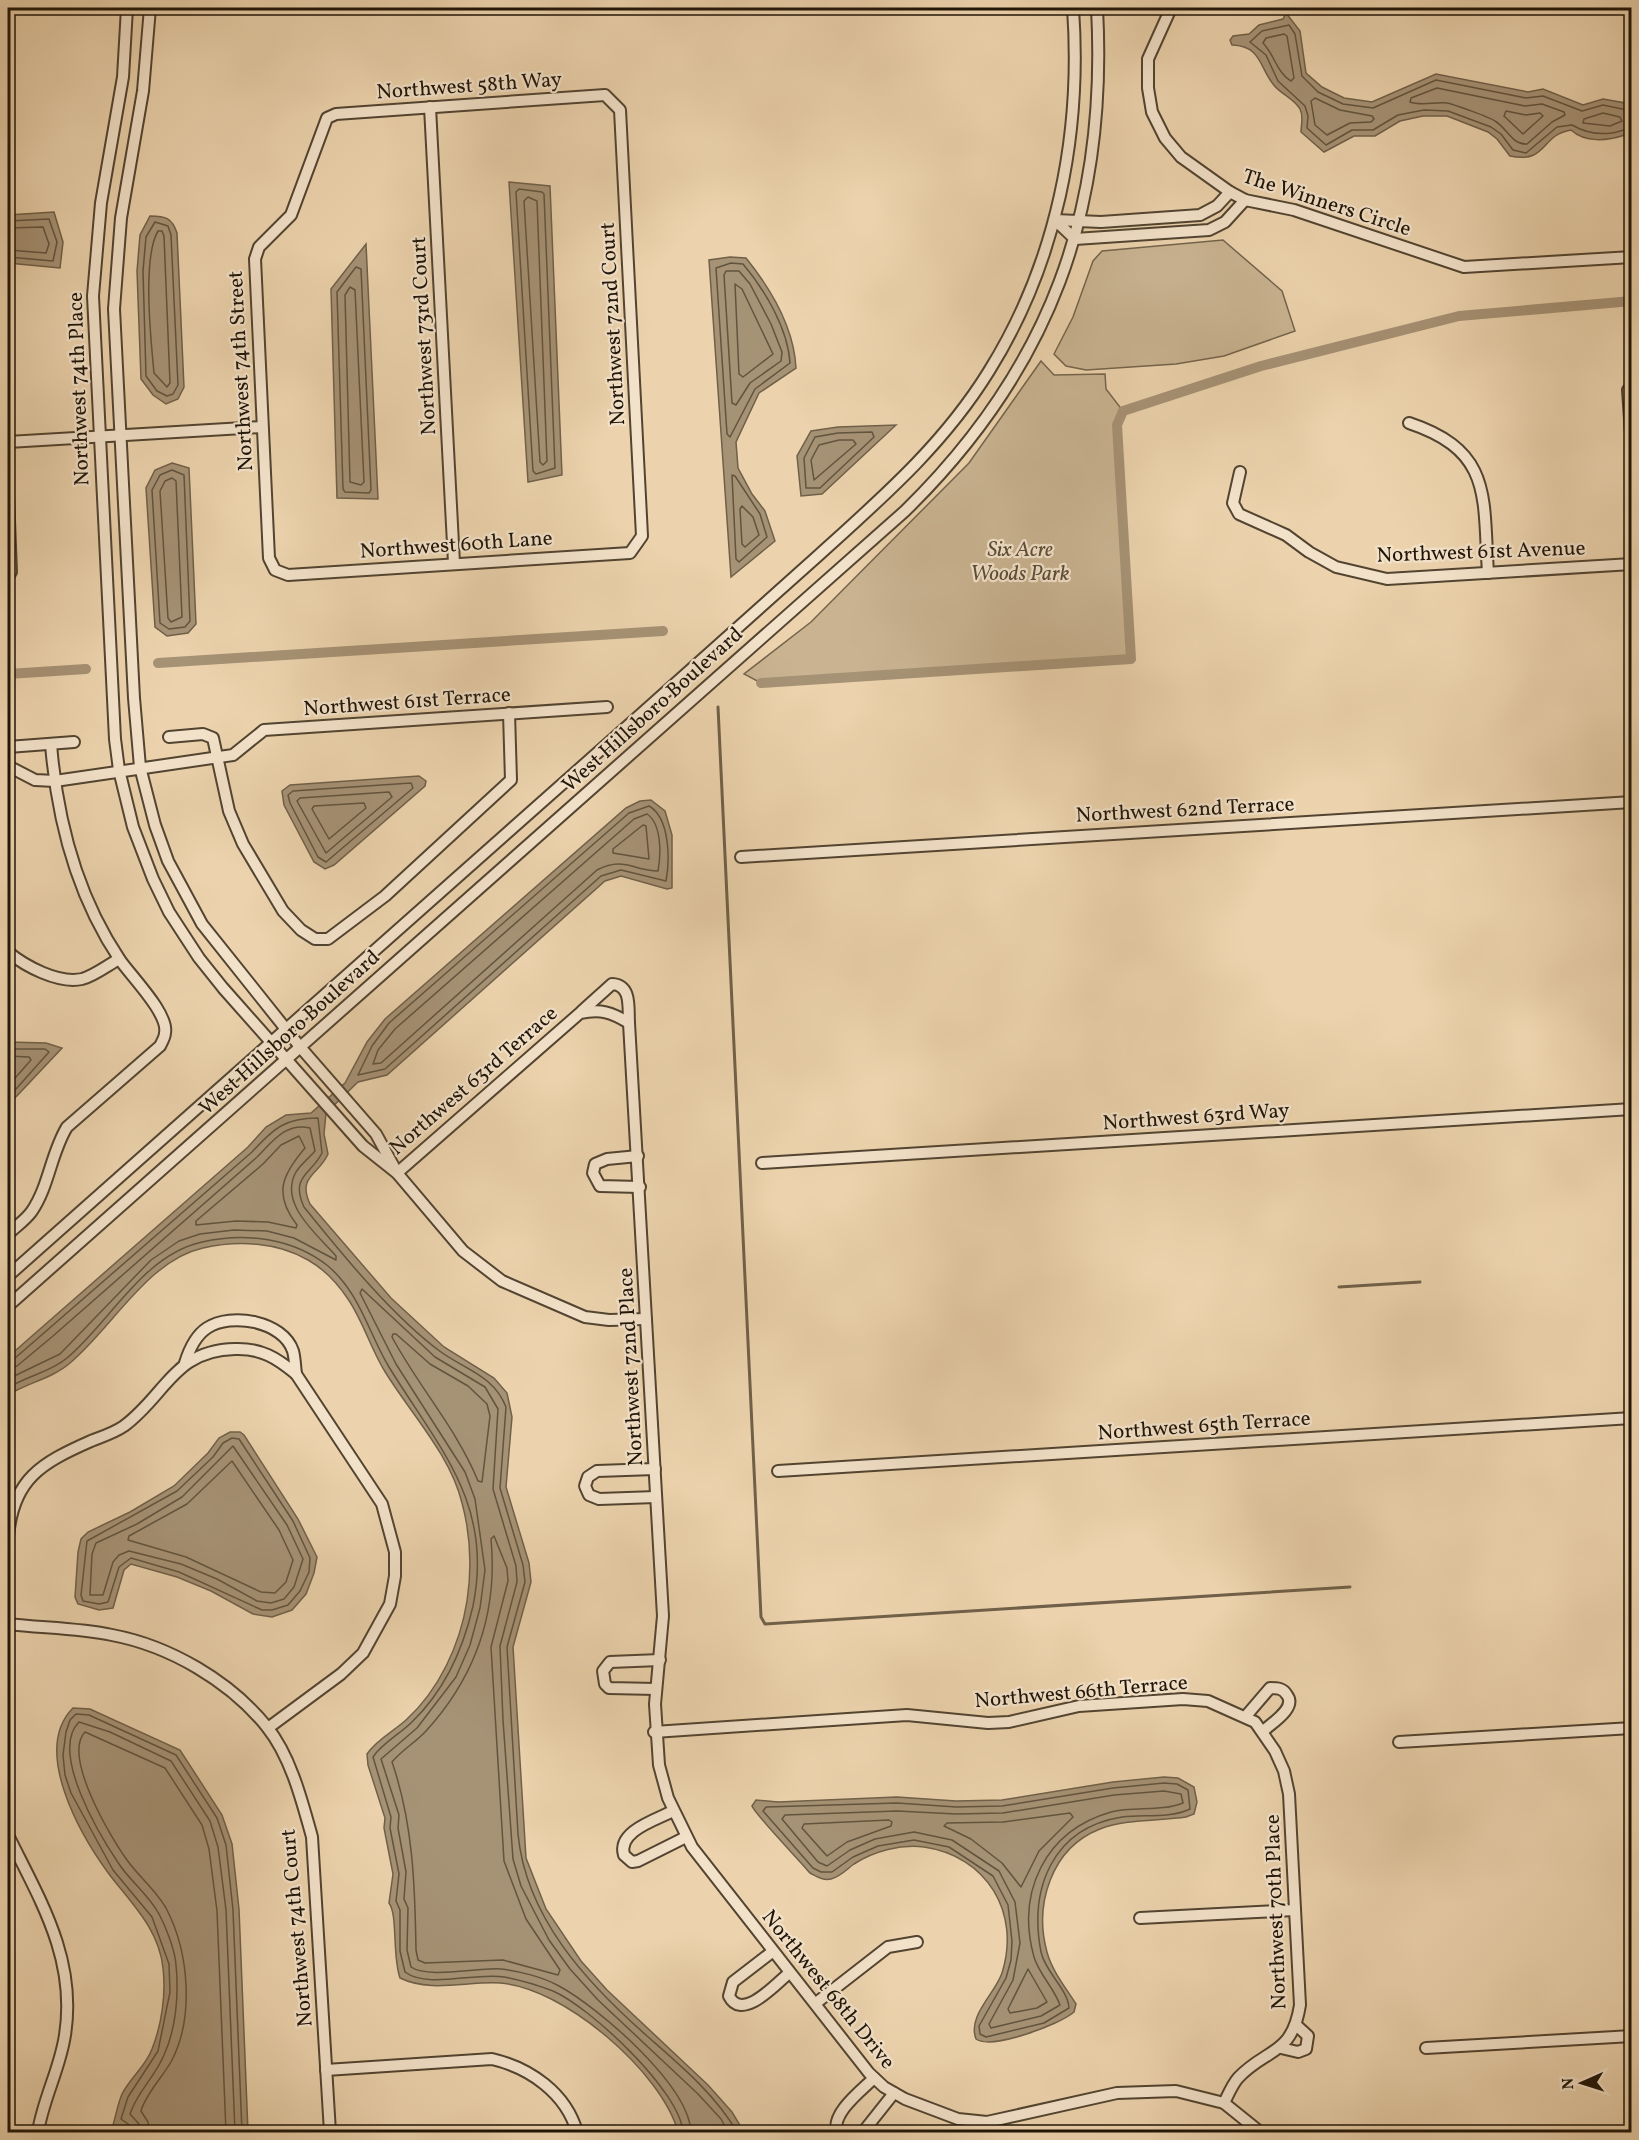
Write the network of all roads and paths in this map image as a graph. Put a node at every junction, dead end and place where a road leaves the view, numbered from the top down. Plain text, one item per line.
1 (127, 8) edge
2 (150, 8) edge
3 (1073, 8) edge
4 (1096, 8) edge
5 (1171, 8) edge
6 (613, 101) joint
7 (430, 107) junction
8 (327, 118) joint
9 (1230, 192) junction
10 (1245, 200) junction
11 (1172, 218) junction
12 (1055, 220) junction
13 (1080, 222) junction
14 (1173, 233) junction
15 (1075, 239) junction
16 (1632, 257) edge
17 (1628, 390) dead end
18 (1409, 423) dead end
19 (262, 427) junction
20 (120, 435) junction
21 (99, 437) junction
22 (8, 441) edge
23 (1632, 448) edge
24 (1240, 472) dead end
25 (8, 494) edge
26 (637, 546) joint
27 (454, 564) junction
28 (1632, 564) edge
29 (275, 570) joint
30 (1488, 573) junction
31 (8, 577) edge
32 (606, 707) dead end
33 (509, 713) junction
34 (169, 737) dead end
35 (74, 742) dead end
36 (51, 744) junction
37 (8, 747) edge
38 (218, 757) junction
39 (8, 766) edge
40 (140, 767) junction
41 (119, 770) junction
42 (55, 781) junction
43 (1632, 802) edge
44 (741, 857) dead end
45 (8, 952) edge
46 (119, 959) junction
47 (580, 1013) junction
48 (629, 1023) junction
49 (286, 1030) junction
50 (272, 1043) junction
51 (301, 1048) junction
52 (288, 1060) junction
53 (1632, 1109) edge
54 (376, 1134) junction
55 (363, 1146) junction
56 (638, 1156) junction
57 (762, 1163) dead end
58 (397, 1173) junction
59 (640, 1187) junction
60 (8, 1234) edge
61 (8, 1276) edge
62 (8, 1306) edge
63 (646, 1319) junction
64 (185, 1363) junction
65 (296, 1374) junction
66 (1632, 1418) edge
67 (655, 1469) junction
68 (778, 1471) dead end
69 (656, 1497) junction
70 (8, 1537) edge
71 (8, 1624) edge
72 (660, 1660) junction
73 (656, 1689) junction
74 (1251, 1719) junction
75 (268, 1728) junction
76 (1632, 1728) edge
77 (1263, 1731) junction
78 (654, 1732) junction
79 (1399, 1742) dead end
80 (673, 1811) junction
81 (8, 1835) edge
82 (686, 1837) junction
83 (1296, 1910) junction
84 (1140, 1918) dead end
85 (917, 1942) dead end
86 (772, 1952) junction
87 (789, 1973) junction
88 (816, 2003) junction
89 (1296, 2025) junction
90 (1632, 2036) edge
91 (1281, 2048) junction
92 (1426, 2048) dead end
93 (327, 2070) junction
94 (874, 2078) junction
95 (894, 2093) junction
96 (1224, 2103) junction
97 (38, 2133) edge
98 (330, 2133) edge
99 (577, 2133) edge
100 (837, 2133) edge
101 (863, 2133) edge
102 (1260, 2133) edge

1 - 21 street, Northwest 74th Place
2 - 20 street, Northwest 74th Place
3 - 12 street, West Hillsboro Boulevard
4 - 13 street, West Hillsboro Boulevard
5 - 9 street, The Winners Circle
6 - 7 street, Northwest 58th Way
6 - 26 street, Northwest 72nd Court
7 - 8 street, Northwest 58th Way
7 - 27 street, Northwest 73rd Court
8 - 19 street, Northwest 74th Street
9 - 10 street, The Winners Circle
9 - 11 street
10 - 14 street
10 - 16 street, The Winners Circle
11 - 13 street
11 - 14 street
12 - 13 street
12 - 15 street
12 - 49 street, West Hillsboro Boulevard
13 - 15 street, West Hillsboro Boulevard
14 - 15 street
15 - 51 street, West Hillsboro Boulevard
17 - 23 street
18 - 30 street
19 - 20 street
19 - 29 street, Northwest 74th Street
20 - 21 street
20 - 40 street, Northwest 74th Place
21 - 22 street
21 - 41 street, Northwest 74th Place
24 - 30 street, Northwest 61st Avenue
25 - 31 street
26 - 27 street, Northwest 60th Lane
27 - 29 street, Northwest 60th Lane
28 - 30 street, Northwest 61st Avenue
32 - 33 street, Northwest 61st Terrace
33 - 38 street, Northwest 61st Terrace
33 - 38 street
34 - 38 street
35 - 36 street
36 - 37 street
36 - 42 street
38 - 40 street, Northwest 61st Terrace
39 - 42 street, Northwest 61st Terrace
40 - 41 street, Northwest 61st Terrace
40 - 49 street, Northwest 74th Place
41 - 42 street, Northwest 61st Terrace
41 - 50 street, Northwest 74th Place
42 - 46 street
43 - 44 street, Northwest 62nd Terrace
45 - 46 street
46 - 60 street
47 - 48 street, Northwest 63rd Terrace
47 - 48 street, Northwest 72nd Place
47 - 58 street, Northwest 63rd Terrace
48 - 56 street, Northwest 72nd Place
49 - 50 street, West Hillsboro Boulevard
49 - 51 street, Northwest 74th Place
50 - 52 street, Northwest 74th Place
50 - 61 street, West Hillsboro Boulevard
51 - 52 street, West Hillsboro Boulevard
51 - 54 street, Northwest 74th Place
52 - 55 street, Northwest 74th Place
52 - 62 street, West Hillsboro Boulevard
53 - 57 street, Northwest 63rd Way
54 - 55 street
54 - 58 street, Northwest 74th Place
55 - 58 street, Northwest 74th Place
56 - 59 street, Northwest 72nd Place
56 - 59 street
58 - 63 street
59 - 63 street, Northwest 72nd Place
63 - 67 street, Northwest 72nd Place
64 - 65 street
64 - 65 street
64 - 70 street
65 - 75 street
66 - 68 street, Northwest 65th Terrace
67 - 69 street, Northwest 72nd Place
67 - 69 street
69 - 72 street, Northwest 72nd Place
71 - 75 street, Northwest 74th Court
72 - 73 street, Northwest 72nd Place
72 - 73 street
73 - 78 street, Northwest 72nd Place
74 - 77 street, Northwest 70th Place
74 - 77 street
74 - 78 street, Northwest 66th Terrace
75 - 93 street, Northwest 74th Court
76 - 79 street
77 - 83 street, Northwest 70th Place
78 - 80 street, Northwest 68th Drive
80 - 82 street, Northwest 68th Drive
80 - 82 street
81 - 97 street
82 - 86 street, Northwest 68th Drive
83 - 84 street
83 - 89 street, Northwest 70th Place
85 - 88 street
86 - 87 street, Northwest 68th Drive
86 - 87 street
87 - 88 street, Northwest 68th Drive
88 - 94 street, Northwest 68th Drive
89 - 91 street, Northwest 70th Place
89 - 91 street
90 - 92 street
91 - 96 street, Northwest 70th Place
93 - 98 street, Northwest 74th Court
93 - 99 street
94 - 95 street, Northwest 68th Drive
94 - 100 street
95 - 96 street, Northwest 68th Drive
95 - 101 street
96 - 102 street

